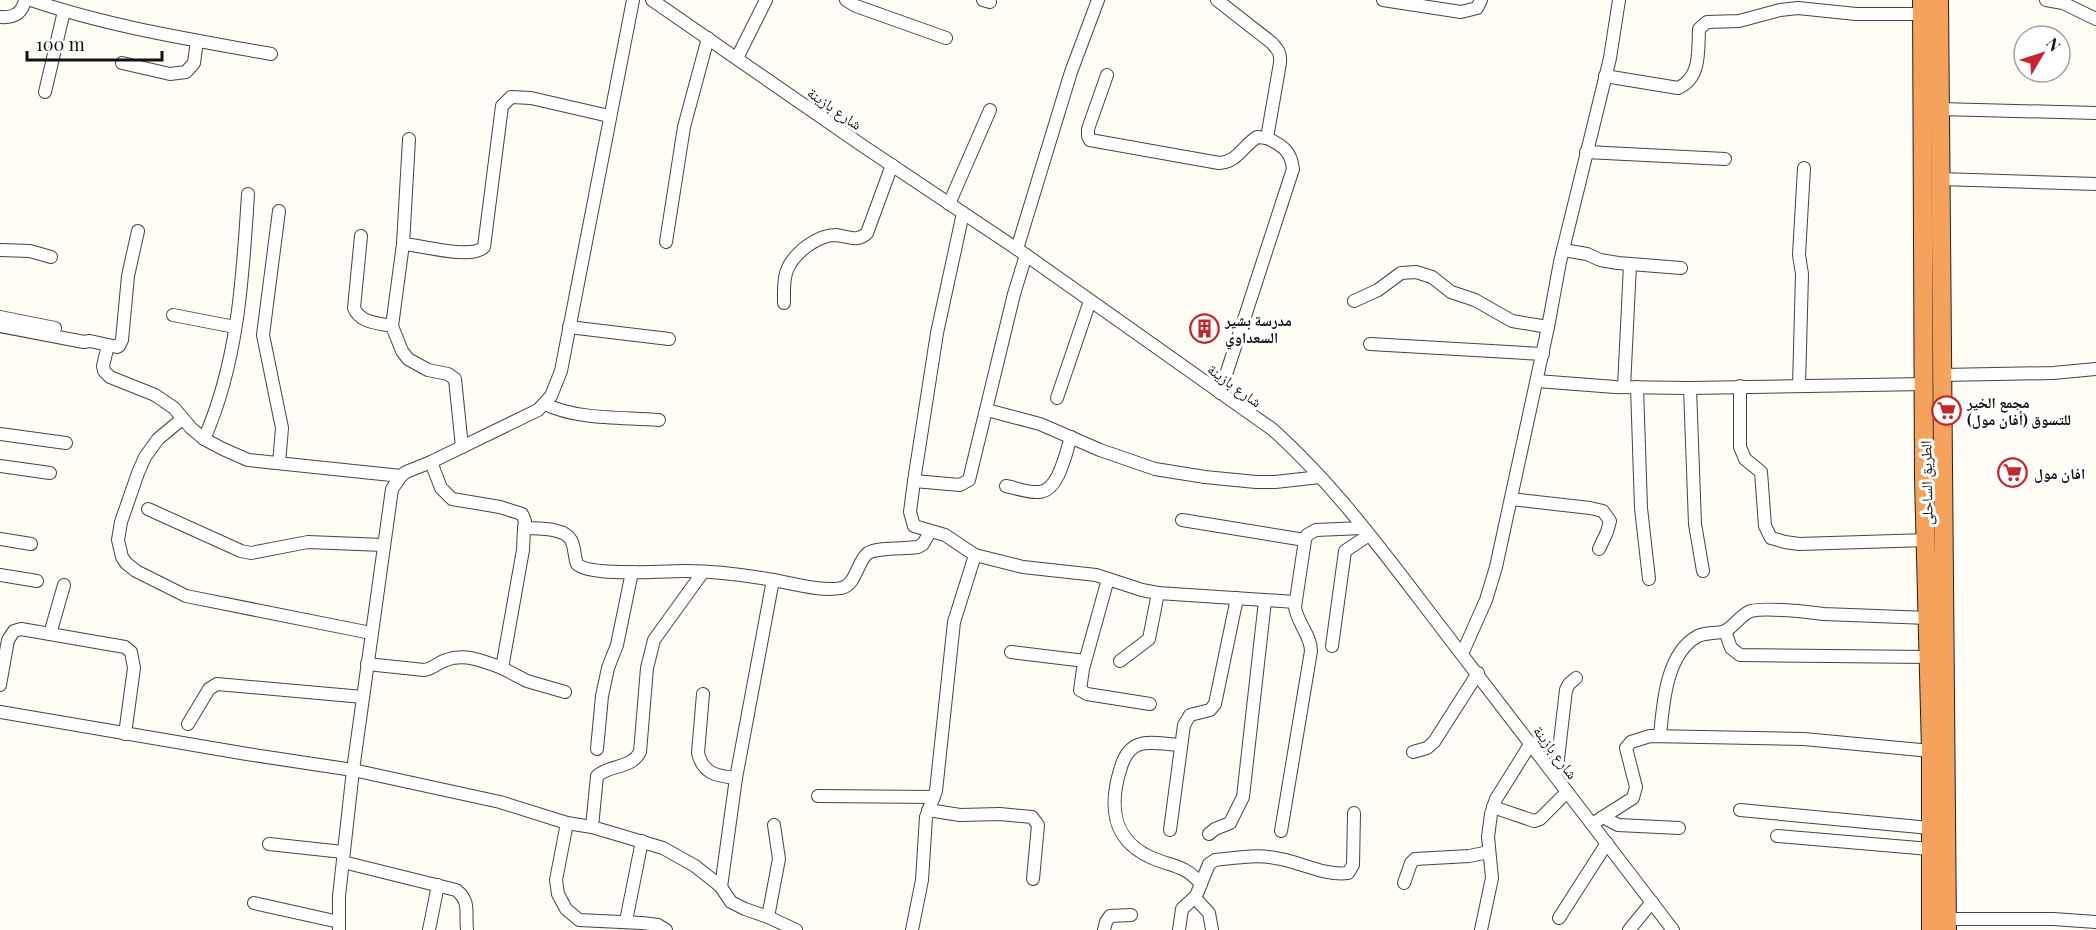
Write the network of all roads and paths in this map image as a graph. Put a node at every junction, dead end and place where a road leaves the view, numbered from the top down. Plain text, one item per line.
1 (25, 0) edge
2 (31, 0) edge
3 (633, 0) edge
4 (652, 0) edge
5 (766, 0) edge
6 (846, 0) edge
7 (1098, 0) edge
8 (1216, 0) edge
9 (1383, 0) edge
10 (1481, 0) edge
11 (1619, 0) edge
12 (1939, 0) edge
13 (2046, 0) edge
14 (1922, 7) edge
15 (64, 11) junction
16 (0, 17) edge
17 (2096, 20) edge
18 (708, 38) junction
19 (946, 38) dead end
20 (197, 41) junction
21 (271, 54) dead end
22 (736, 58) junction
23 (122, 63) dead end
24 (1107, 75) dead end
25 (1605, 76) junction
26 (45, 92) dead end
27 (1940, 109) junction
28 (990, 110) dead end
29 (2096, 113) edge
30 (609, 116) junction
31 (1267, 138) junction
32 (409, 139) dead end
33 (1586, 152) junction
34 (1725, 159) dead end
35 (892, 165) junction
36 (1804, 168) dead end
37 (1941, 179) junction
38 (2096, 184) edge
39 (248, 194) dead end
40 (949, 204) junction
41 (279, 211) dead end
42 (963, 213) junction
43 (138, 231) dead end
44 (361, 236) dead end
45 (666, 242) dead end
46 (403, 244) junction
47 (0, 250) edge
48 (1563, 250) junction
49 (1022, 252) junction
50 (51, 257) dead end
51 (1630, 265) junction
52 (1681, 268) dead end
53 (1090, 301) junction
54 (1354, 301) dead end
55 (784, 303) dead end
56 (173, 315) dead end
57 (0, 317) edge
58 (0, 326) edge
59 (392, 326) junction
60 (235, 327) junction
61 (569, 327) junction
62 (1548, 327) junction
63 (669, 339) dead end
64 (90, 341) junction
65 (1370, 344) dead end
66 (108, 345) junction
67 (1543, 354) junction
68 (2096, 369) edge
69 (1942, 375) junction
70 (1537, 381) junction
71 (1925, 384) junction
72 (1740, 386) junction
73 (1799, 386) junction
74 (1630, 387) junction
75 (1690, 388) junction
76 (1220, 393) junction
77 (1057, 398) dead end
78 (545, 404) junction
79 (987, 410) junction
80 (182, 419) junction
81 (659, 420) dead end
82 (0, 434) edge
83 (1071, 437) junction
84 (204, 439) junction
85 (66, 443) dead end
86 (462, 447) junction
87 (432, 462) junction
88 (279, 463) junction
89 (0, 466) edge
90 (50, 473) dead end
91 (401, 476) junction
92 (1320, 477) junction
93 (914, 481) junction
94 (1006, 486) dead end
95 (1511, 499) junction
96 (148, 510) dead end
97 (1182, 520) dead end
98 (524, 528) junction
99 (1366, 531) junction
100 (930, 532) junction
101 (0, 539) edge
102 (1305, 540) junction
103 (1927, 540) junction
104 (31, 544) dead end
105 (383, 545) junction
106 (1599, 549) dead end
107 (975, 555) junction
108 (1703, 571) dead end
109 (632, 572) junction
110 (703, 572) junction
111 (0, 575) edge
112 (1108, 579) junction
113 (1649, 579) dead end
114 (773, 580) junction
115 (37, 581) dead end
116 (64, 585) dead end
117 (1158, 592) junction
118 (1237, 598) junction
119 (1265, 601) junction
120 (1295, 602) junction
121 (1928, 618) junction
122 (1725, 631) junction
123 (371, 633) junction
124 (50, 634) junction
125 (1332, 646) dead end
126 (1011, 652) dead end
127 (1462, 654) junction
128 (1929, 657) junction
129 (1085, 661) junction
130 (1120, 661) dead end
131 (367, 664) junction
132 (502, 668) junction
133 (1478, 673) junction
134 (1576, 678) dead end
135 (0, 686) edge
136 (565, 692) dead end
137 (703, 694) dead end
138 (363, 697) junction
139 (1150, 704) dead end
140 (0, 712) edge
141 (188, 724) dead end
142 (125, 734) junction
143 (1660, 736) junction
144 (1531, 743) junction
145 (1181, 746) junction
146 (597, 748) dead end
147 (1930, 751) junction
148 (1413, 752) dead end
149 (353, 770) junction
150 (1556, 776) junction
151 (736, 778) junction
152 (1567, 792) junction
153 (818, 796) dead end
154 (934, 797) junction
155 (1493, 807) junction
156 (928, 810) junction
157 (1740, 810) dead end
158 (1353, 813) dead end
159 (1603, 817) junction
160 (567, 823) junction
161 (1592, 824) junction
162 (774, 825) dead end
163 (592, 827) junction
164 (1679, 828) dead end
165 (1930, 828) junction
166 (1170, 830) dead end
167 (1281, 831) dead end
168 (1209, 834) dead end
169 (1777, 836) dead end
170 (642, 841) junction
171 (1607, 843) junction
172 (269, 844) dead end
173 (1930, 849) junction
174 (1489, 852) junction
175 (343, 857) junction
176 (1033, 879) dead end
177 (1404, 883) dead end
178 (1201, 884) junction
179 (438, 885) junction
180 (721, 887) junction
181 (1195, 898) junction
182 (1652, 902) junction
183 (254, 903) dead end
184 (1131, 915) dead end
185 (768, 917) junction
186 (1559, 918) dead end
187 (626, 921) junction
188 (2096, 922) edge
189 (588, 925) edge
190 (1947, 925) edge
191 (339, 926) edge
192 (642, 926) edge
193 (429, 930) edge
194 (467, 930) edge
195 (666, 930) edge
196 (796, 930) edge
197 (912, 930) edge
198 (1104, 930) edge
199 (1179, 930) edge
200 (1212, 930) edge
201 (1481, 930) edge
202 (1629, 930) edge
203 (1673, 930) edge
204 (1931, 930) edge

1 - 16 street
2 - 15 street
3 - 30 street
4 - 18 street, شارع بازينة
5 - 22 street
6 - 19 street
7 - 49 street
8 - 31 street
9 - 10 street
11 - 25 street
12 - 27 highway, الطريق الساحلى
13 - 17 street
14 - 25 street
14 - 71 highway, الطريق الساحلى
15 - 20 street
15 - 26 street
18 - 22 street, شارع بازينة
18 - 45 street
20 - 21 street
20 - 23 street
22 - 35 street, شارع بازينة
24 - 31 street
25 - 33 street
27 - 29 street
27 - 37 highway, الطريق الساحلى
28 - 40 street
30 - 46 street
30 - 61 street
31 - 76 street
32 - 46 street
33 - 34 street
33 - 48 street
35 - 40 street, شارع بازينة
35 - 55 street
36 - 73 street
37 - 38 street
37 - 69 highway, الطريق الساحلى
39 - 60 street
40 - 42 street, شارع بازينة
41 - 88 street
42 - 49 street, شارع بازينة
42 - 93 street
43 - 66 street
44 - 59 street
46 - 59 street
47 - 50 street
48 - 51 street
48 - 62 street
49 - 53 street, شارع بازينة
49 - 79 street
51 - 52 street
51 - 74 street
53 - 76 street, شارع بازينة
53 - 77 street
54 - 62 street
56 - 60 street
57 - 64 street
58 - 64 street
59 - 86 street
60 - 84 street
61 - 63 street
61 - 78 street
62 - 67 street
64 - 66 street
65 - 67 street
66 - 80 street
67 - 70 street
68 - 69 street
69 - 190 highway, الطريق الساحلى
70 - 74 street
70 - 95 street
71 - 73 street
71 - 103 highway, الطريق الساحلى
72 - 73 street
72 - 75 street
72 - 103 street
74 - 75 street
74 - 113 street
75 - 108 street
76 - 92 street, شارع بازينة
78 - 81 street
78 - 86 street
79 - 83 street
79 - 93 street
80 - 84 street
80 - 123 street
82 - 85 street
83 - 92 street
83 - 94 street
84 - 88 street
86 - 87 street
87 - 91 street
87 - 98 street
88 - 91 street
89 - 90 street
91 - 105 street
92 - 99 street, شارع بازينة
93 - 100 street
95 - 106 street
95 - 127 street
96 - 105 street
97 - 102 street
98 - 109 street
98 - 132 street
99 - 102 street
99 - 125 street
99 - 127 street, شارع بازينة
100 - 107 street
100 - 114 street
101 - 104 street
102 - 120 street
103 - 121 highway, الطريق الساحلى
105 - 123 street
107 - 112 street
107 - 154 street
109 - 110 street
109 - 146 street
110 - 114 street
110 - 163 street
111 - 115 street
112 - 117 street
112 - 129 street
114 - 151 street
116 - 124 street
117 - 118 street
117 - 130 street
118 - 119 street
118 - 145 street
119 - 120 street
119 - 168 street
120 - 167 street
121 - 122 street
121 - 128 highway, الطريق الساحلى
122 - 128 street
122 - 143 street
123 - 131 street
124 - 135 street
124 - 142 street
126 - 129 street
127 - 133 street, شارع بازينة
128 - 147 highway, الطريق الساحلى
129 - 139 street
131 - 132 street
131 - 138 street
132 - 136 street
133 - 144 street, شارع بازينة
133 - 148 street
134 - 150 street
137 - 151 street
138 - 141 street
138 - 149 street
140 - 142 street
142 - 149 street
143 - 147 street
143 - 159 street
144 - 150 street, شارع بازينة
144 - 155 street
145 - 166 street
145 - 178 street
147 - 165 highway, الطريق الساحلى
149 - 160 street
149 - 175 street
150 - 152 street, شارع بازينة
151 - 180 street
152 - 155 street
152 - 161 street, شارع بازينة
153 - 154 street
154 - 156 street
155 - 174 street
156 - 176 street
156 - 197 street
157 - 165 street
158 - 178 street
159 - 161 street
159 - 164 street
160 - 163 street
160 - 189 street
161 - 171 street, شارع بازينة
162 - 185 street
163 - 170 street
165 - 173 highway, الطريق الساحلى
169 - 173 street
170 - 180 street
170 - 187 street
171 - 182 street, شارع بازينة
171 - 186 street
172 - 175 street
173 - 204 highway, الطريق الساحلى
174 - 177 street
174 - 201 street
175 - 179 street
175 - 191 street
178 - 181 street
179 - 193 street
179 - 194 street
180 - 185 street
181 - 199 street
181 - 200 street
182 - 202 street
182 - 203 street, شارع بازينة
183 - 191 street
184 - 198 street
185 - 196 street
187 - 189 street
187 - 192 street
188 - 190 street
192 - 195 street

